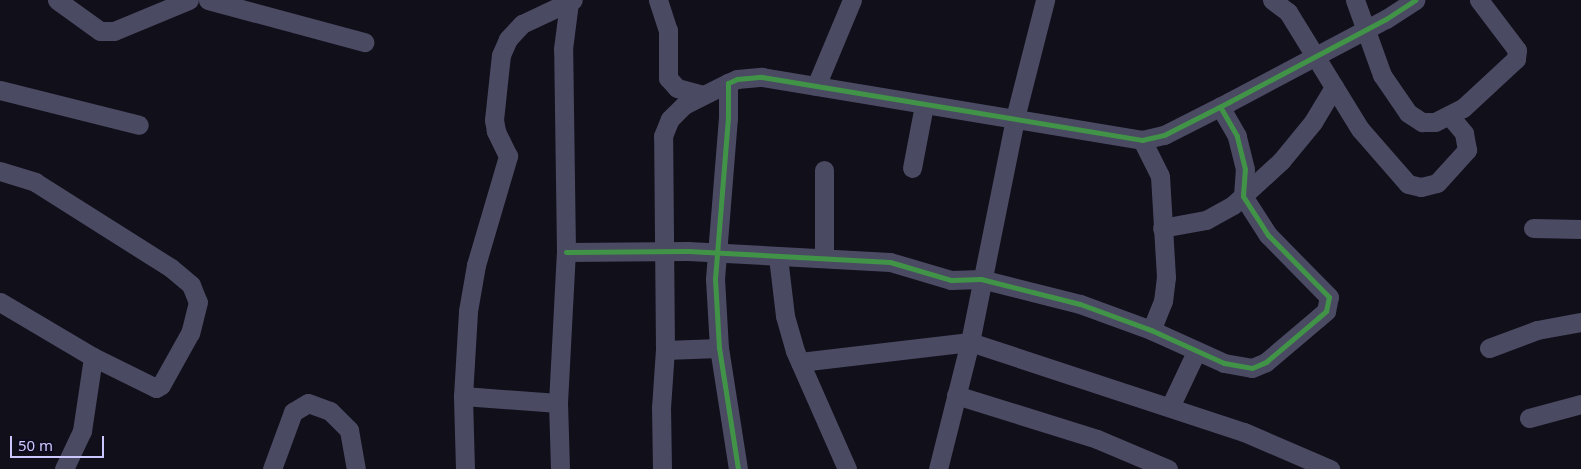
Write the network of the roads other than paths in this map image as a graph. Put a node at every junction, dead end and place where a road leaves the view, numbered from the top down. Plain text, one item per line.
1 (57, 0) edge
2 (189, 0) edge
3 (208, 0) edge
4 (658, 0) edge
5 (850, 0) edge
6 (1045, 0) edge
7 (1272, 0) edge
8 (1355, 0) edge
9 (1415, 0) edge
10 (1479, 0) edge
11 (571, 1) edge
12 (538, 8) edge
13 (1364, 31) junction
14 (364, 42) dead end
15 (1317, 56) junction
16 (728, 83) junction
17 (816, 86) junction
18 (1334, 87) junction
19 (0, 90) edge
20 (700, 94) junction
21 (924, 105) junction
22 (1220, 107) junction
23 (1449, 115) junction
24 (1015, 118) junction
25 (138, 125) dead end
26 (1142, 140) junction
27 (912, 168) dead end
28 (824, 170) dead end
29 (0, 171) edge
30 (1243, 196) junction
31 (1162, 228) junction
32 (1533, 228) dead end
33 (1580, 234) edge
34 (666, 251) junction
35 (566, 252) junction
36 (717, 252) junction
37 (778, 257) junction
38 (824, 257) junction
39 (981, 279) junction
40 (0, 302) edge
41 (1581, 322) edge
42 (1151, 330) junction
43 (970, 342) junction
44 (720, 348) junction
45 (1489, 348) dead end
46 (665, 350) junction
47 (1196, 352) junction
48 (93, 357) junction
49 (800, 362) junction
50 (956, 395) junction
51 (463, 396) junction
52 (558, 403) junction
53 (1581, 404) edge
54 (1170, 407) junction
55 (1529, 418) dead end
56 (64, 469) edge
57 (272, 469) edge
58 (356, 469) edge
59 (465, 469) edge
60 (560, 469) edge
61 (662, 469) edge
62 (738, 469) edge
63 (847, 469) edge
64 (938, 469) edge
65 (1168, 469) edge
66 (1330, 469) edge

1 - 2 street
3 - 14 street
4 - 20 street
5 - 17 street
6 - 24 street
7 - 15 street
8 - 13 street
9 - 13 street
10 - 23 street
11 - 12 street
11 - 35 street
12 - 51 street
13 - 15 street
13 - 23 street
15 - 18 street
15 - 22 street
16 - 17 street
16 - 20 street
16 - 36 street
17 - 21 street
18 - 23 street
18 - 30 street
19 - 25 street
20 - 34 street
21 - 24 street
21 - 27 street
22 - 26 street
22 - 30 street
24 - 26 street
24 - 39 street
26 - 31 street
28 - 38 street
29 - 48 street
30 - 31 street
30 - 47 street
31 - 42 street
32 - 33 street
34 - 35 street
34 - 36 street
34 - 46 street
35 - 52 street
36 - 37 street
36 - 44 street
37 - 38 street
37 - 49 street
38 - 39 street
39 - 42 street
39 - 43 street
40 - 48 street
41 - 45 street
42 - 47 street
43 - 49 street
43 - 50 street
43 - 54 street
44 - 46 street
44 - 62 street
46 - 61 street
47 - 54 street
48 - 56 street
49 - 63 street
50 - 64 street
50 - 65 street
51 - 52 street
51 - 59 street
52 - 60 street
53 - 55 street
54 - 66 street
57 - 58 street

